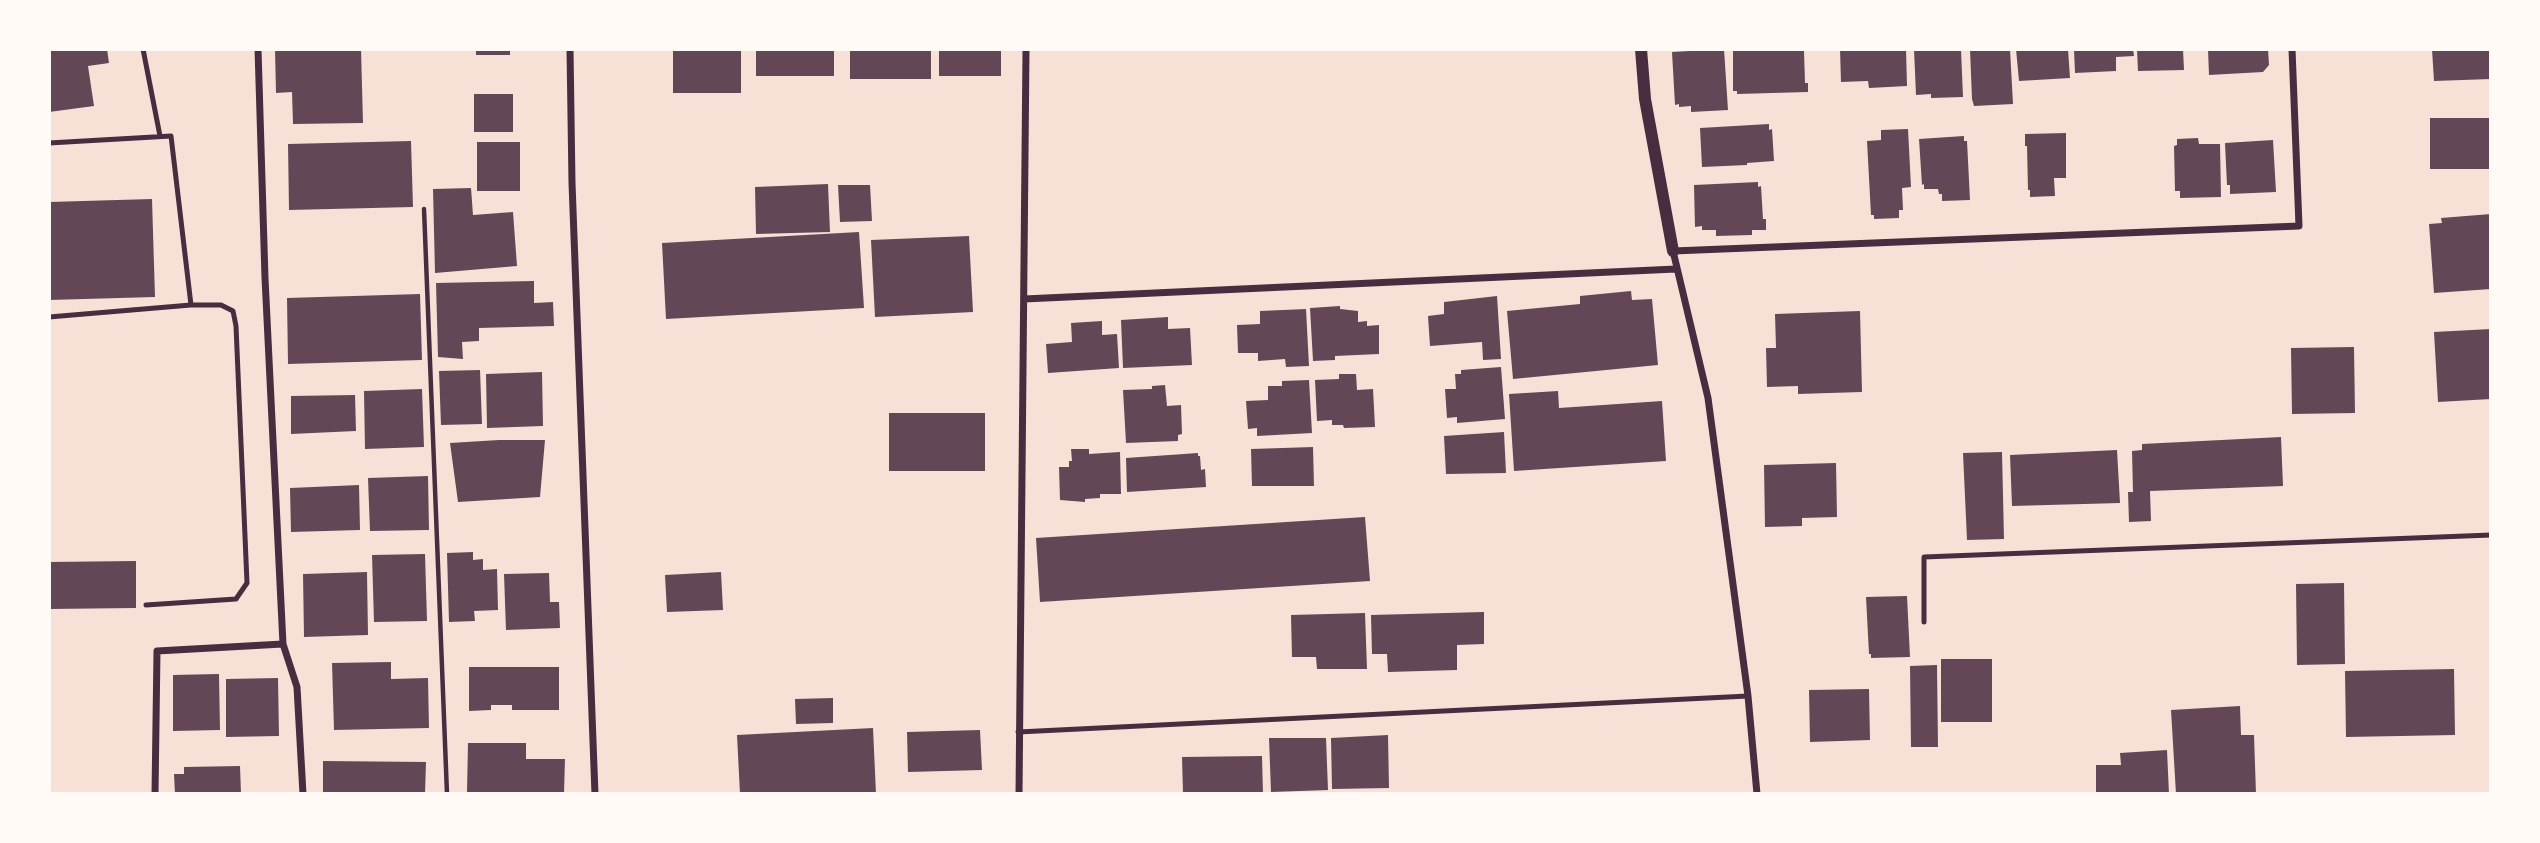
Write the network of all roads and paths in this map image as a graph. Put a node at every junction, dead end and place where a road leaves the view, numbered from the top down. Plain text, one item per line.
1 (143, 49) edge
2 (258, 49) edge
3 (570, 49) edge
4 (1026, 49) edge
5 (1641, 49) edge
6 (2292, 49) edge
7 (160, 136) junction
8 (49, 143) edge
9 (424, 209) dead end
10 (1673, 251) junction
11 (1676, 269) junction
12 (1024, 299) junction
13 (191, 305) junction
14 (49, 317) edge
15 (2491, 535) edge
16 (146, 605) dead end
17 (1924, 622) dead end
18 (283, 644) junction
19 (1748, 696) junction
20 (1018, 732) junction
21 (155, 794) edge
22 (303, 794) edge
23 (447, 794) edge
24 (595, 794) edge
25 (1019, 794) edge
26 (1757, 794) edge

1 - 7 lane
2 - 18 street
3 - 24 street
4 - 12 street
5 - 10 street
6 - 10 street
7 - 8 lane
7 - 13 lane
9 - 23 path
10 - 11 street
11 - 12 street
11 - 19 street
12 - 20 street
13 - 14 lane
13 - 16 lane
15 - 17 lane
18 - 21 street
18 - 22 street
19 - 20 lane
19 - 26 street
20 - 25 street

